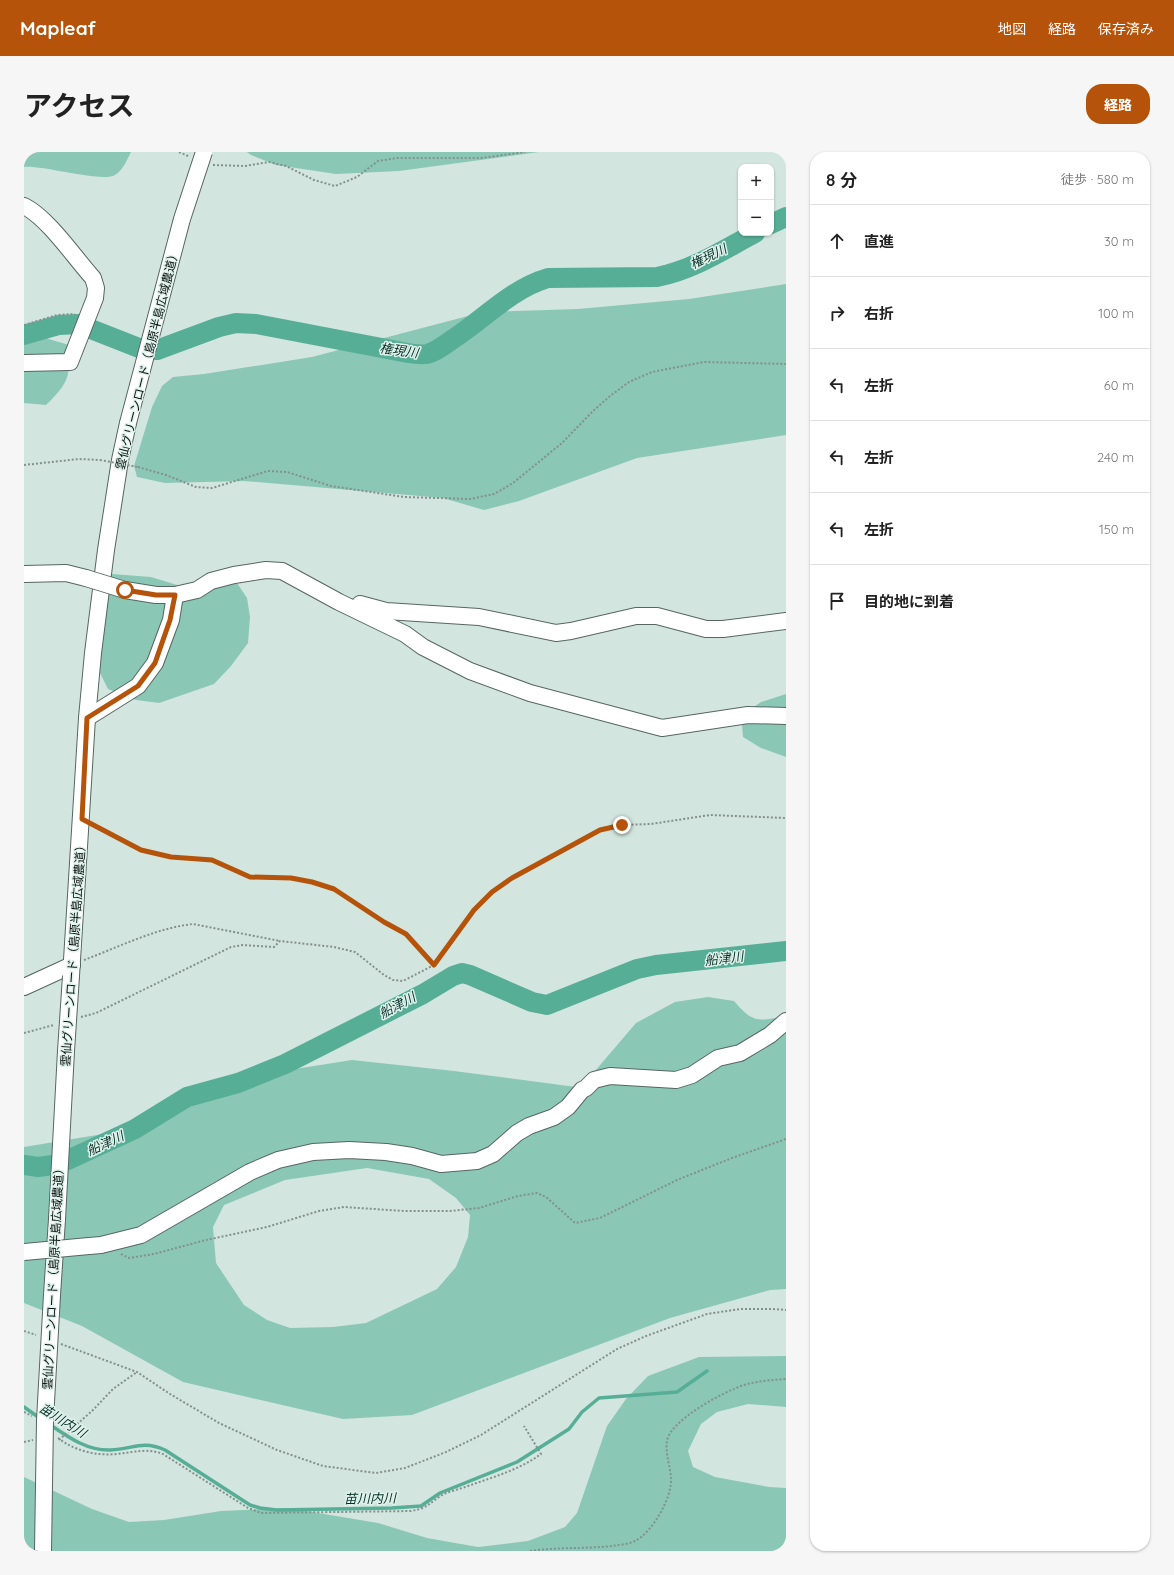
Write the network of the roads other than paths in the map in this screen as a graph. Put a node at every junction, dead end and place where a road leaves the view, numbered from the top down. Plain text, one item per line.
1 (201, 158) edge
2 (24, 206) edge
3 (24, 364) edge
4 (24, 574) edge
5 (175, 595) junction
6 (339, 602) junction
7 (786, 621) edge
8 (786, 716) edge
9 (87, 718) junction
10 (71, 971) junction
11 (24, 987) edge
12 (786, 1021) edge
13 (24, 1252) edge
14 (43, 1551) edge

1 - 9 street, 雲仙グリーンロード（島原半島広域農道）, bridge
2 - 3 street
4 - 5 street, bridge
5 - 6 street
5 - 9 street
6 - 7 street
6 - 8 street
9 - 10 street, 雲仙グリーンロード（島原半島広域農道）
10 - 11 street
10 - 14 street, 雲仙グリーンロード（島原半島広域農道）, bridge
12 - 13 street, bridge

